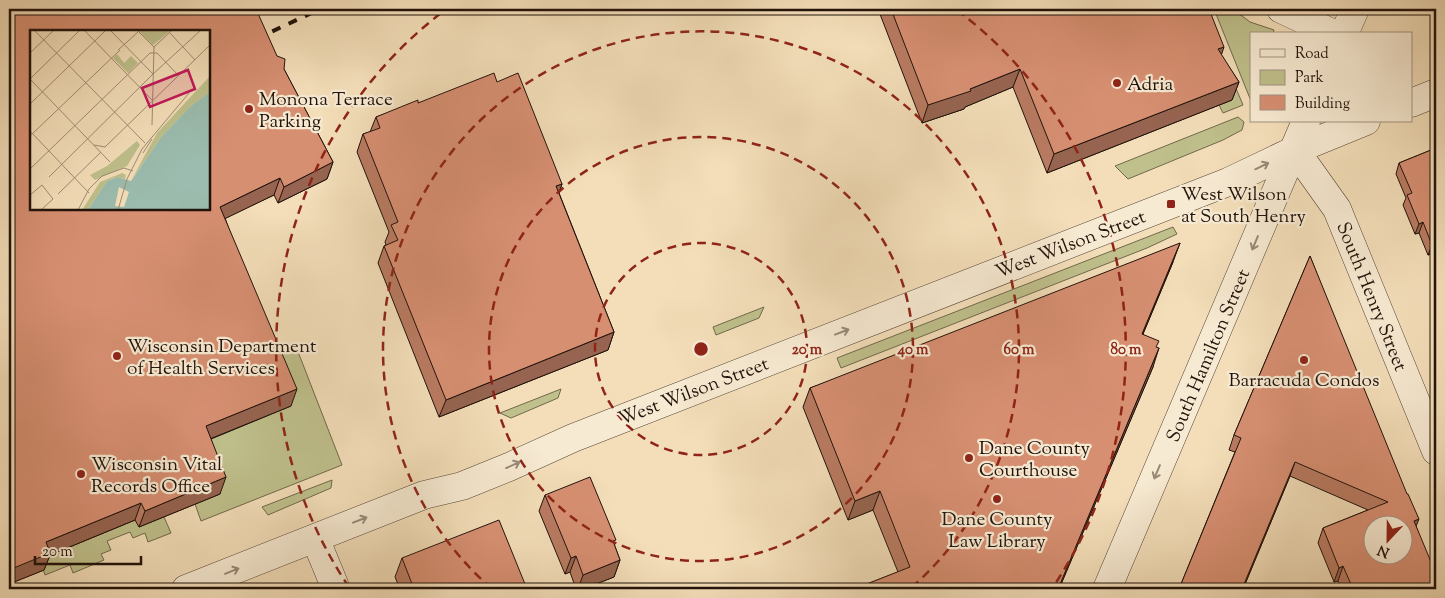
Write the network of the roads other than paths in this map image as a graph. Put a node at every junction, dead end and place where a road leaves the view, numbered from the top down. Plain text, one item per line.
1 (1281, 9) edge
2 (1355, 9) edge
3 (1330, 32) edge
4 (1345, 32) edge
5 (1436, 93) edge
6 (1412, 103) edge
7 (1306, 122) edge
8 (1364, 122) edge
9 (1295, 150) junction
10 (1436, 451) edge
11 (315, 538) junction
12 (186, 589) edge
13 (336, 589) edge
14 (1107, 589) edge

1 - 3 street
2 - 4 street
5 - 6 street
7 - 9 street, South Hamilton Street
8 - 9 street, West Wilson Street
9 - 10 street, South Henry Street
11 -> 9 street, West Wilson Street
9 -> 14 street, South Hamilton Street
12 -> 11 street, West Wilson Street
11 - 13 street

